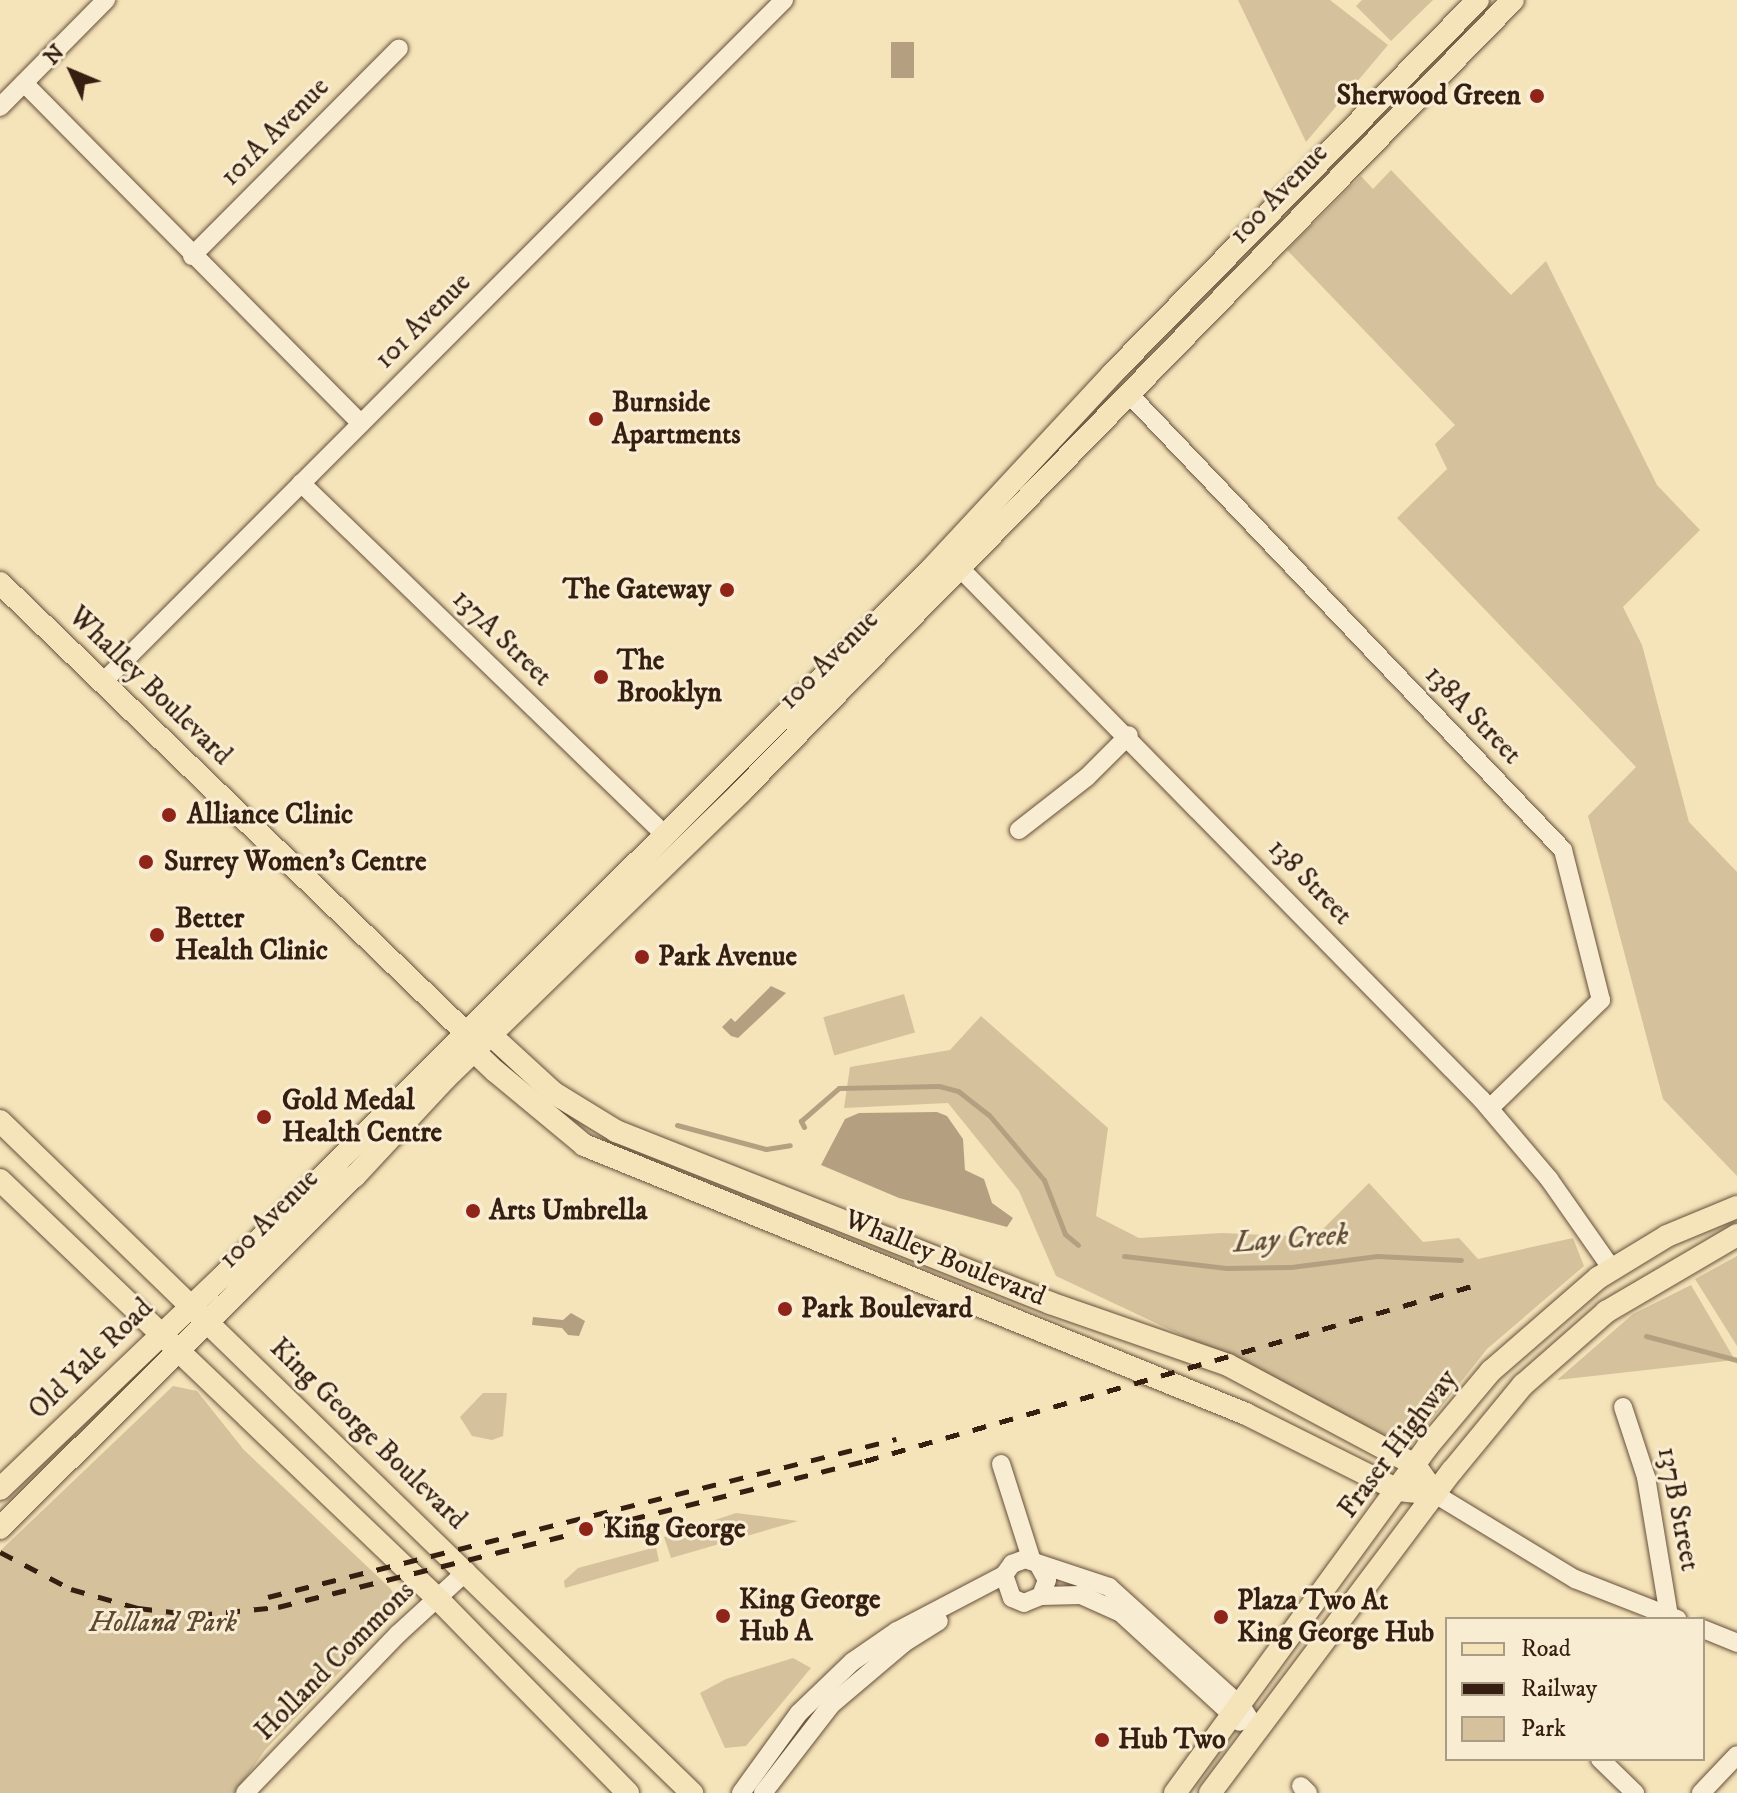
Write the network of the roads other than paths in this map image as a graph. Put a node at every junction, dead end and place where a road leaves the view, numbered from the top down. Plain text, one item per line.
1 (106, 0) edge
2 (784, 0) edge
3 (1478, 0) edge
4 (1513, 0) edge
5 (399, 48) dead end
6 (24, 83) junction
7 (0, 107) edge
8 (192, 256) junction
9 (1128, 393) junction
10 (361, 423) junction
11 (301, 483) junction
12 (954, 561) junction
13 (0, 583) edge
14 (103, 682) junction
15 (1129, 735) junction
16 (1019, 830) dead end
17 (664, 834) junction
18 (465, 1032) junction
19 (493, 1037) junction
20 (475, 1052) junction
21 (1490, 1108) junction
22 (0, 1121) edge
23 (0, 1180) edge
24 (1737, 1207) edge
25 (1737, 1235) edge
26 (1612, 1269) junction
27 (190, 1306) junction
28 (207, 1322) junction
29 (159, 1334) junction
30 (177, 1352) junction
31 (1623, 1407) dead end
32 (1001, 1464) dead end
33 (1415, 1465) junction
34 (0, 1489) edge
35 (1398, 1490) junction
36 (1435, 1494) junction
37 (0, 1528) edge
38 (1021, 1539) junction
39 (1035, 1562) junction
40 (1008, 1569) junction
41 (467, 1571) junction
42 (1041, 1596) junction
43 (437, 1598) junction
44 (1012, 1598) junction
45 (1670, 1617) edge
46 (1673, 1617) edge
47 (1705, 1630) edge
48 (1737, 1643) edge
49 (1237, 1713) junction
50 (1257, 1731) junction
51 (1737, 1755) edge
52 (1602, 1761) edge
53 (245, 1793) edge
54 (628, 1793) edge
55 (692, 1793) edge
56 (741, 1793) edge
57 (763, 1793) edge
58 (1175, 1793) edge
59 (1210, 1793) edge
60 (1635, 1793) edge
61 (1701, 1793) edge

1 - 6 street
2 - 10 street, 101 Avenue
3 - 12 main road, 100 Avenue
4 - 9 main road, 100 Avenue
5 - 8 street, 101A Avenue
6 - 7 street
6 - 8 street
8 - 10 street
9 - 12 main road, 100 Avenue
9 - 21 street, 138A Street
10 - 11 street, 101 Avenue
11 - 14 street, 101 Avenue
11 - 17 street, 137A Street
12 - 15 street, 138 Street
12 - 17 main road, 100 Avenue
12 - 19 main road, 100 Avenue
13 - 14 main road, Whalley Boulevard
14 - 18 main road, Whalley Boulevard
15 - 16 street
15 - 21 street, 138 Street
17 - 18 main road, 100 Avenue
18 - 19 main road
18 - 20 main road, Whalley Boulevard
18 - 27 main road, 100 Avenue
19 - 20 main road, 100 Avenue
19 - 33 main road, Whalley Boulevard
20 - 28 main road, 100 Avenue
20 - 35 main road, Whalley Boulevard
21 - 26 street, 138 Street
22 - 27 main road, King George Boulevard
23 - 29 main road
24 - 26 main road, Fraser Highway
25 - 36 main road, Fraser Highway
26 - 33 main road, Fraser Highway
27 - 28 main road, King George Boulevard
27 - 29 main road, Old Yale Road
28 - 30 main road, 100 Avenue
28 - 41 main road, King George Boulevard
29 - 30 main road
29 - 34 main road, Old Yale Road
30 - 37 main road, Old Yale Road
30 - 43 main road
31 - 46 street, 137B Street
32 - 38 street
33 - 35 main road, Fraser Highway
33 - 36 main road, Whalley Boulevard
35 - 36 main road, Whalley Boulevard
35 - 49 main road, Fraser Highway
36 - 45 street, Whalley Boulevard
36 - 50 main road, Fraser Highway
38 - 39 street
38 - 40 street
39 - 40 street
39 - 42 street
39 - 49 street
40 - 44 street
40 - 56 street
41 - 43 street, Holland Commons
41 - 55 main road, King George Boulevard
42 - 44 street
42 - 49 street
43 - 53 street, Holland Commons
43 - 54 main road
44 - 57 street
47 - 48 street
49 - 50 street
49 - 58 main road, Fraser Highway
50 - 59 main road, Fraser Highway
51 - 61 street
52 - 60 street

